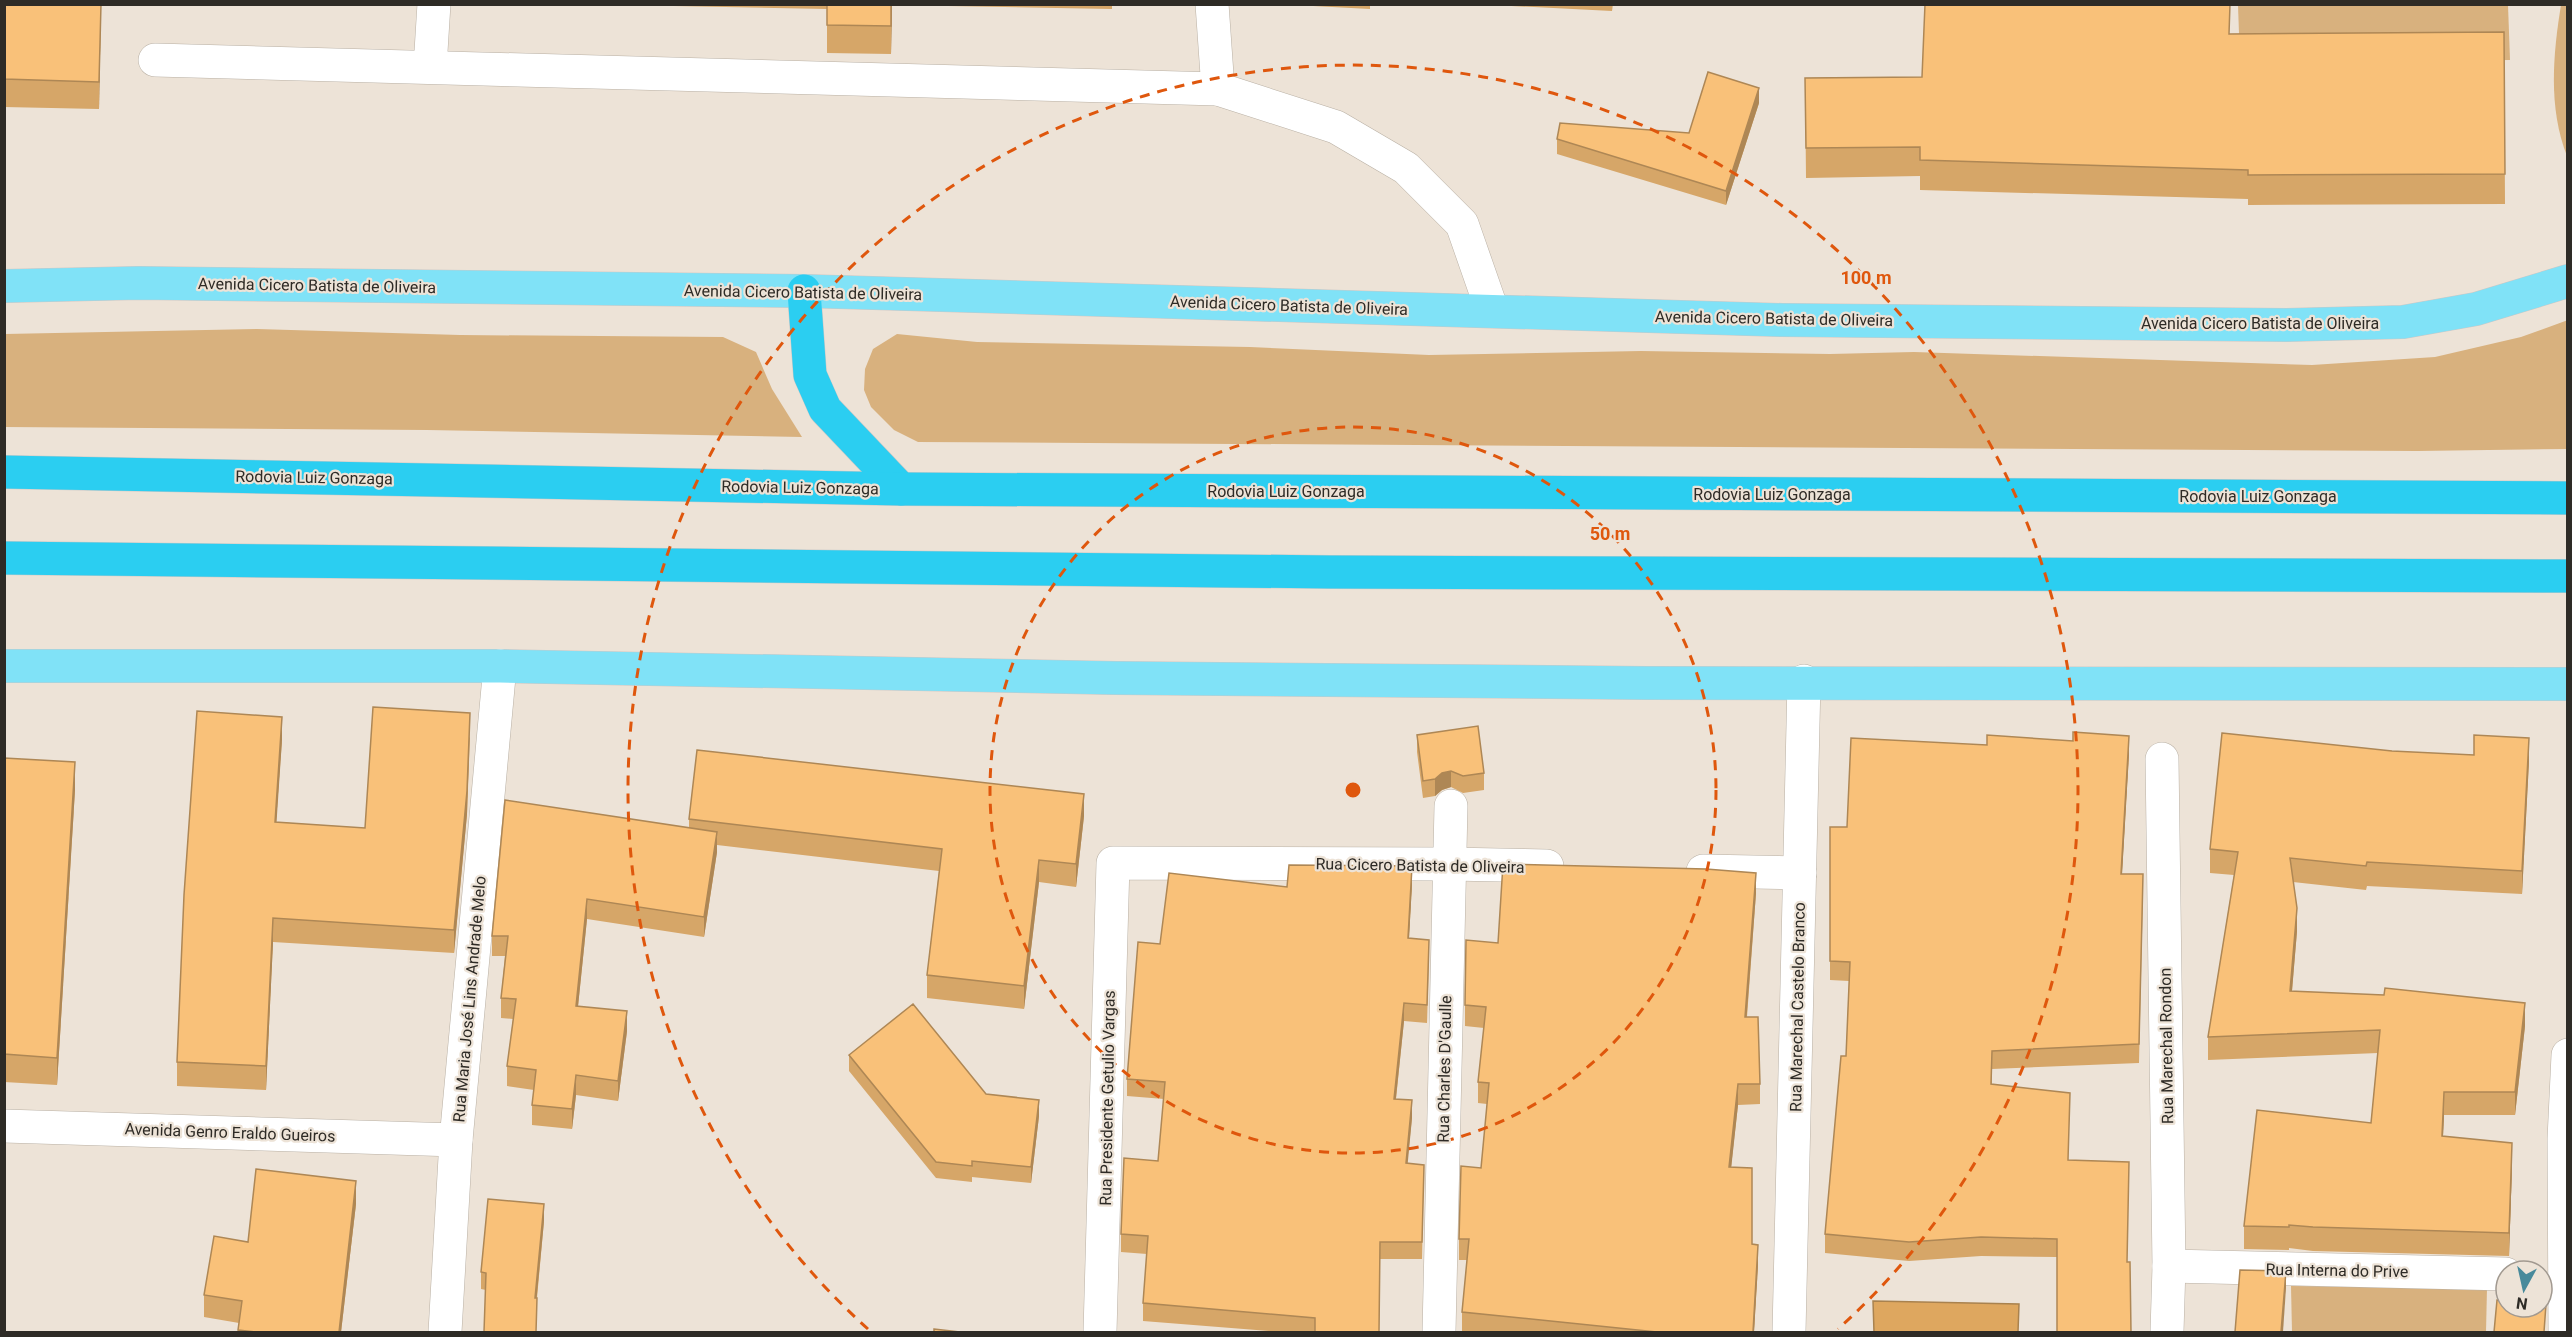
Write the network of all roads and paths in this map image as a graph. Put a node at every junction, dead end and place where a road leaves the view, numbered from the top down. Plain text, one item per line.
1 (434, 4) edge
2 (1212, 4) edge
3 (155, 60) dead end
4 (430, 67) junction
5 (1218, 88) junction
6 (2568, 281) edge
7 (4, 286) edge
8 (804, 291) junction
9 (1492, 310) junction
10 (4, 472) edge
11 (900, 489) junction
12 (2568, 498) edge
13 (4, 558) edge
14 (2568, 576) edge
15 (4, 666) edge
16 (500, 666) junction
17 (1804, 681) junction
18 (2568, 684) edge
19 (2162, 759) dead end
20 (1451, 806) dead end
21 (1113, 863) joint
22 (1449, 864) junction
23 (1578, 867) edge
24 (1671, 870) edge
25 (1800, 873) junction
26 (2568, 1055) edge
27 (4, 1126) edge
28 (456, 1140) junction
29 (2566, 1140) edge
30 (2554, 1265) edge
31 (2169, 1266) junction
32 (2494, 1274) edge
33 (2554, 1280) edge
34 (445, 1332) edge
35 (1100, 1332) edge
36 (1438, 1332) edge
37 (1789, 1332) edge
38 (2167, 1332) edge
39 (2565, 1332) edge

1 - 4 street
2 - 5 street
3 - 4 street
4 - 5 street
5 - 9 street
6 - 9 main road, Avenida Cicero Batista de Oliveira
7 - 8 main road, Avenida Cicero Batista de Oliveira
8 - 9 main road, Avenida Cicero Batista de Oliveira
8 - 11 highway
10 - 11 highway, Rodovia Luiz Gonzaga
11 - 12 highway, Rodovia Luiz Gonzaga
13 - 14 highway
15 - 16 main road
16 - 17 main road
16 - 28 street, Rua Maria José Lins Andrade Melo
17 - 18 main road
17 - 25 street, Rua Marechal Castelo Branco
19 - 31 street, Rua Marechal Rondon
20 - 22 street, Rua Charles D'Gaulle
21 - 22 street, Rua Cicero Batista de Oliveira
21 - 35 street, Rua Presidente Getulio Vargas
22 - 23 street, Rua Cicero Batista de Oliveira
22 - 36 street, Rua Charles D'Gaulle
24 - 25 street
25 - 37 street, Rua Marechal Castelo Branco
26 - 29 street
27 - 28 street, Avenida Genro Eraldo Gueiros
28 - 34 street, Rua Maria José Lins Andrade Melo
29 - 30 street
31 - 32 street, Rua Interna do Prive
31 - 38 street, Rua Marechal Rondon
33 - 39 street

